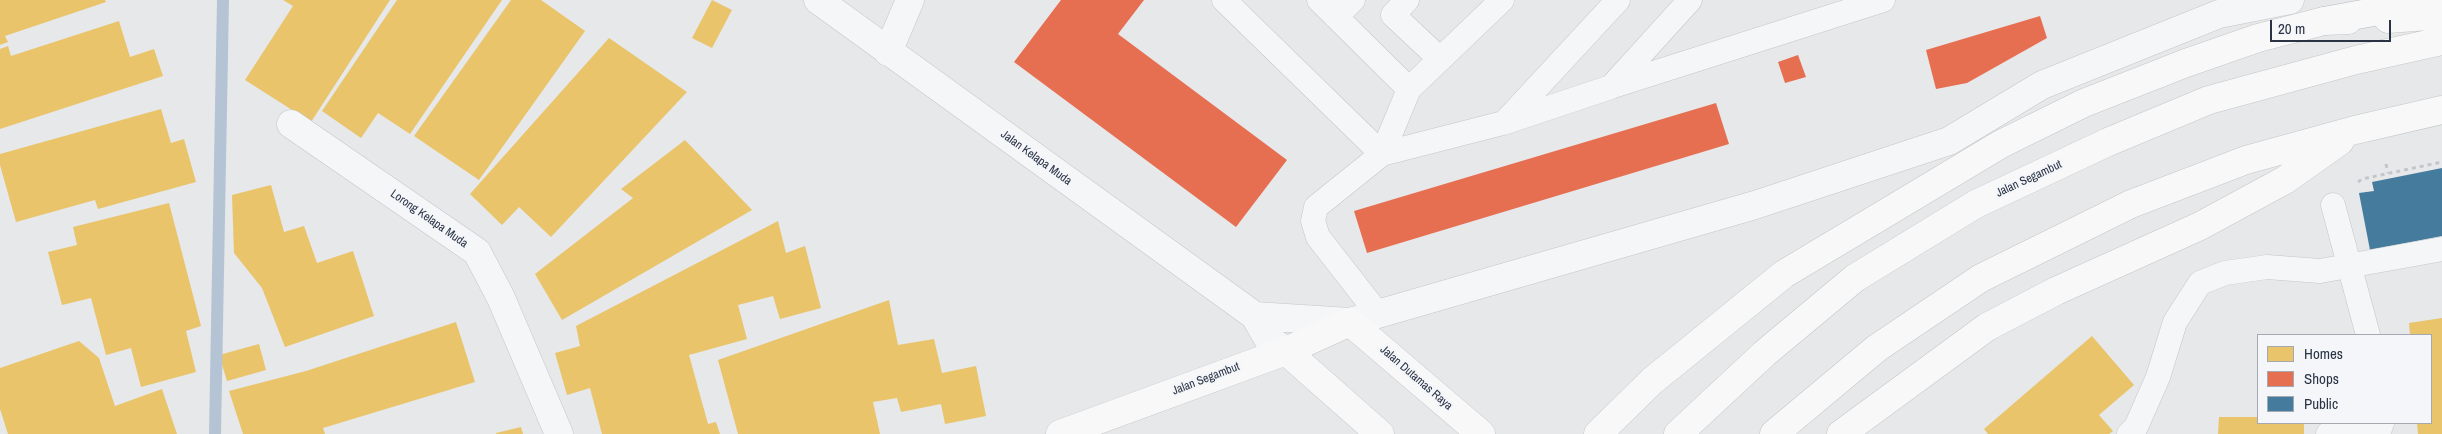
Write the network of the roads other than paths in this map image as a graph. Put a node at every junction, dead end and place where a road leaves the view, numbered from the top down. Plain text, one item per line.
1 (818, 0) edge
2 (910, 0) edge
3 (1224, 0) edge
4 (1319, 0) edge
5 (1353, 0) edge
6 (1407, 0) edge
7 (1502, 0) edge
8 (1618, 0) edge
9 (1690, 0) edge
10 (1883, 0) edge
11 (2290, 0) edge
12 (2440, 0) edge
13 (2214, 7) edge
14 (2442, 15) edge
15 (1336, 17) junction
16 (2324, 21) junction
17 (2442, 41) edge
18 (888, 52) junction
19 (1440, 59) junction
20 (1611, 87) junction
21 (1409, 89) junction
22 (2442, 110) edge
23 (1504, 123) junction
24 (291, 124) dead end
25 (2355, 130) junction
26 (1382, 154) junction
27 (2333, 205) road end
28 (2442, 249) edge
29 (2350, 266) junction
30 (1378, 314) junction
31 (1255, 316) junction
32 (1350, 322) junction
33 (2368, 334) edge
34 (1286, 351) junction
35 (2382, 424) edge
36 (559, 434) edge
37 (1060, 434) edge
38 (1380, 434) edge
39 (1481, 434) edge
40 (1598, 434) edge
41 (1678, 434) edge
42 (1774, 434) edge
43 (1841, 434) edge
44 (2129, 434) edge
45 (2328, 434) edge

1 - 18 street, Jalan Kelapa Muda
2 - 18 street
3 - 26 lane
4 - 15 lane
5 - 15 lane
6 - 19 lane
7 - 19 lane
8 - 23 lane
9 - 20 lane
10 - 20 lane
11 - 13 street
12 - 16 main road
13 - 30 street
14 - 16 main road
15 - 21 lane
16 - 40 main road
17 - 41 main road, Jalan Segambut
18 - 31 street, Jalan Kelapa Muda
19 - 21 lane
20 - 23 lane
21 - 26 lane
22 - 25 main road
23 - 26 lane
24 - 36 street, Lorong Kelapa Muda
25 - 42 main road
25 - 43 main road
26 - 30 lane
27 - 29 lane
28 - 29 lane
29 - 33 lane
29 - 44 lane
30 - 32 street
31 - 32 street
31 - 34 street, Jalan Kelapa Muda
32 - 34 main road, Jalan Segambut
32 - 39 main road, Jalan Dutamas Raya
34 - 37 main road, Jalan Segambut
34 - 38 main road
35 - 45 lane

